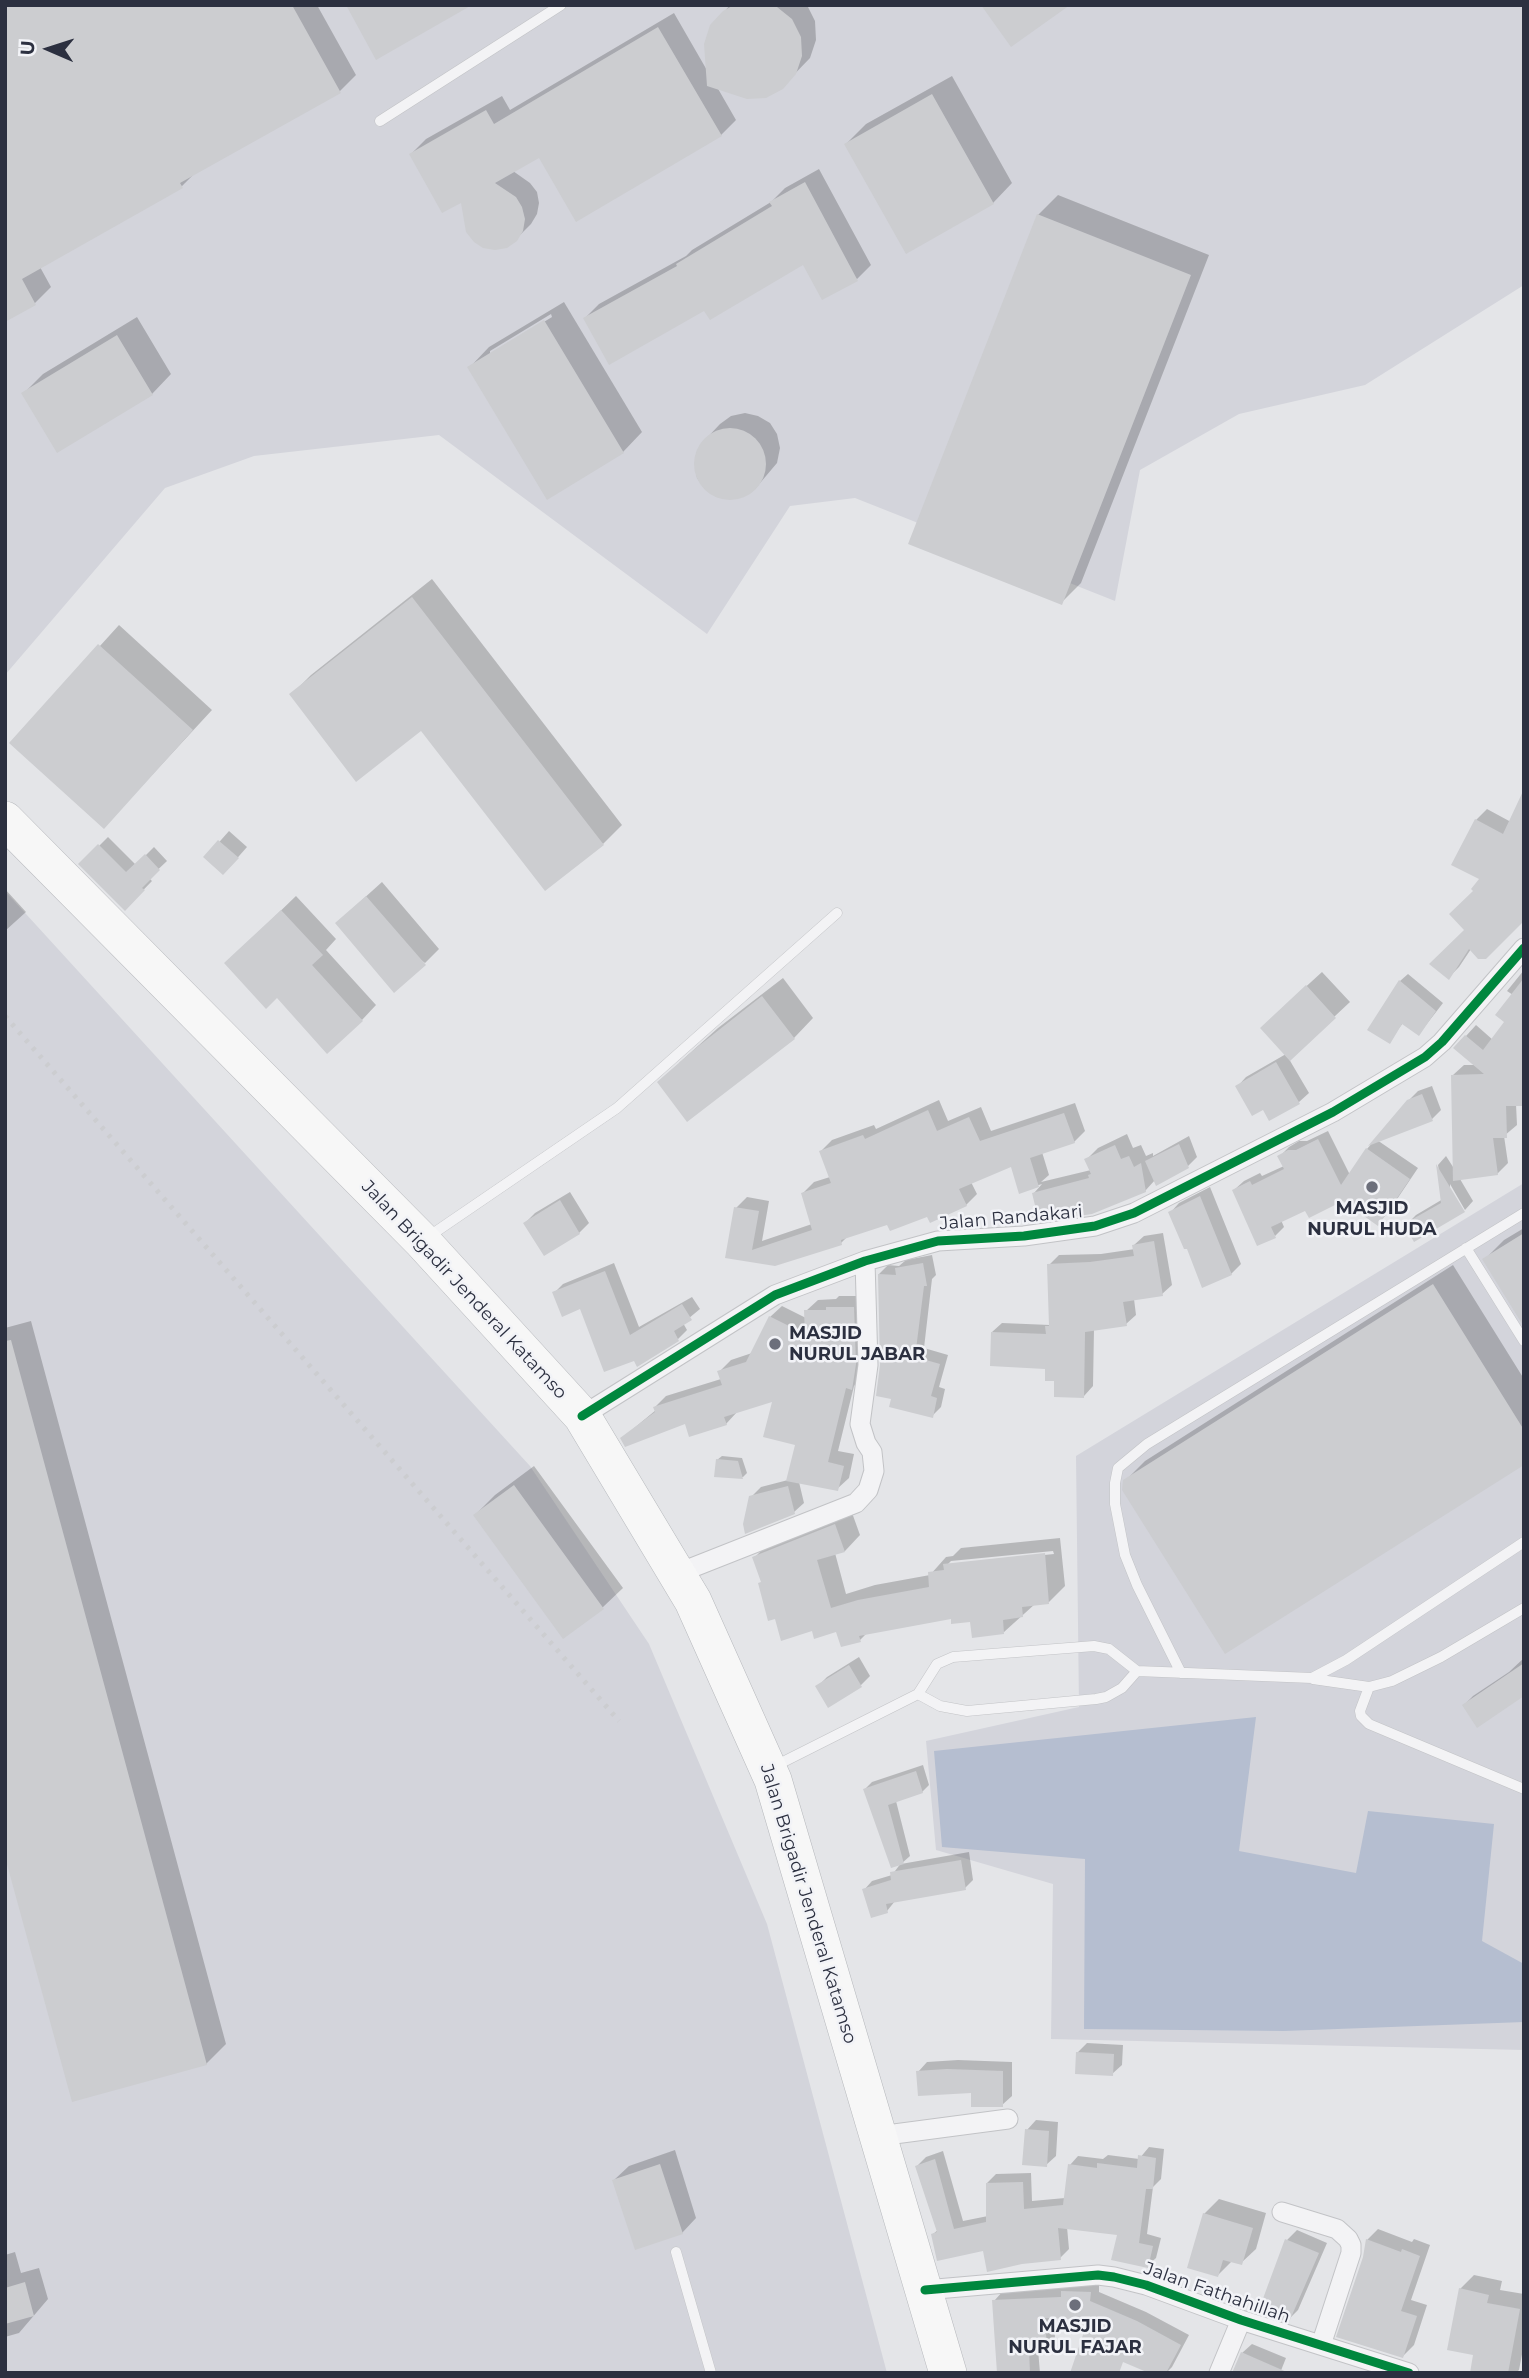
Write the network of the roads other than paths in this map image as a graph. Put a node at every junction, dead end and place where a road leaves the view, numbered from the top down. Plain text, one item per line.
1 (561, 5) edge
2 (380, 121) dead end
3 (5, 820) edge
4 (837, 913) dead end
5 (1524, 948) edge
6 (1524, 1213) edge
7 (422, 1241) junction
8 (1466, 1248) junction
9 (865, 1261) junction
10 (1524, 1341) edge
11 (582, 1416) junction
12 (1524, 1542) edge
13 (677, 1574) junction
14 (1524, 1608) edge
15 (1137, 1671) junction
16 (1181, 1673) junction
17 (1312, 1678) junction
18 (1369, 1687) junction
19 (918, 1694) junction
20 (768, 1769) junction
21 (1524, 1789) edge
22 (1008, 2119) dead end
23 (879, 2136) junction
24 (1282, 2213) dead end
25 (676, 2252) dead end
26 (925, 2290) junction
27 (1241, 2320) junction
28 (1321, 2345) junction
29 (711, 2373) edge
30 (948, 2373) edge
31 (1219, 2373) edge
32 (1409, 2373) edge

1 - 2 lane
3 - 7 highway, Jalan Brigadir Jenderal Katamso
4 - 7 lane
5 - 9 street, Jalan Randakari
6 - 8 lane
7 - 11 highway, Jalan Brigadir Jenderal Katamso
8 - 10 lane
8 - 16 lane
9 - 11 street, Jalan Randakari
9 - 13 street
11 - 13 highway, Jalan Brigadir Jenderal Katamso
12 - 17 lane
13 - 20 highway, Jalan Brigadir Jenderal Katamso
14 - 18 lane
15 - 16 lane
15 - 19 lane
15 - 19 lane
16 - 17 lane
17 - 18 lane
18 - 21 lane
19 - 20 lane
20 - 23 highway, Jalan Brigadir Jenderal Katamso
22 - 23 street
23 - 26 highway, Jalan Brigadir Jenderal Katamso
24 - 28 street
25 - 29 lane
26 - 27 street, Jalan Fathahillah
26 - 30 highway, Jalan Brigadir Jenderal Katamso
27 - 28 street, Jalan Fathahillah
27 - 31 street
28 - 32 street, Jalan Fathahillah

